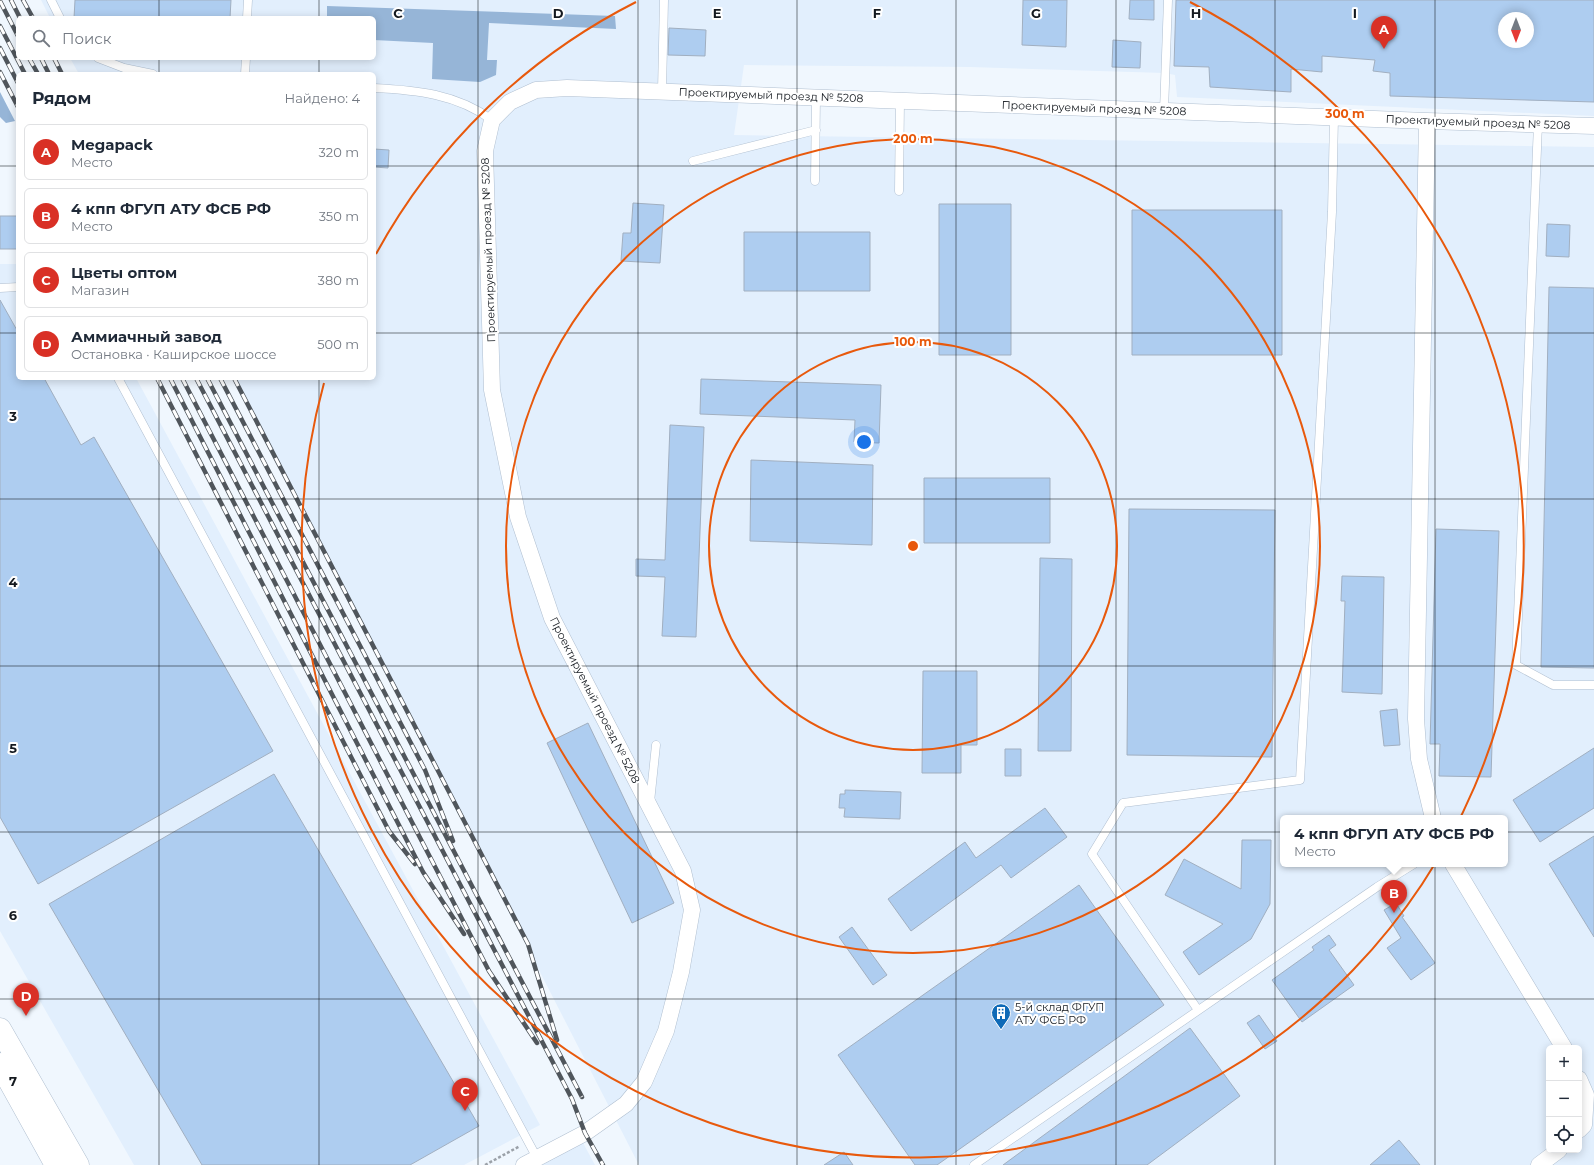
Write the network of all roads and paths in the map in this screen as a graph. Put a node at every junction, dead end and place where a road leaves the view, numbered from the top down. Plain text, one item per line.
1 (51, 0) edge
2 (248, 0) edge
3 (664, 0) edge
4 (1168, 0) edge
5 (59, 16) edge
6 (247, 16) edge
7 (103, 60) edge
8 (246, 60) edge
9 (143, 72) edge
10 (245, 72) edge
11 (376, 88) edge
12 (662, 91) junction
13 (816, 97) junction
14 (900, 100) junction
15 (1164, 111) junction
16 (1334, 118) junction
17 (492, 120) junction
18 (1427, 121) junction
19 (1538, 124) junction
20 (1594, 126) edge
21 (816, 130) junction
22 (693, 161) dead end
23 (815, 181) dead end
24 (899, 191) dead end
25 (16, 287) edge
26 (0, 288) edge
27 (119, 380) edge
28 (1594, 685) edge
29 (656, 745) dead end
30 (649, 806) junction
31 (1432, 815) edge
32 (1409, 867) edge
33 (1455, 867) edge
34 (1198, 1010) junction
35 (0, 1030) edge
36 (1562, 1045) edge
37 (0, 1064) edge
38 (1580, 1081) edge
39 (1584, 1120) edge
40 (1556, 1153) edge
41 (530, 1161) edge
42 (56, 1165) edge
43 (78, 1165) edge
44 (974, 1165) edge
45 (1539, 1165) edge

1 - 5 lane
2 - 6 lane
3 - 12 lane
4 - 15 lane
7 - 9 lane
8 - 10 lane
11 - 17 lane
12 - 13 street, Проектируемый проезд № 5208
12 - 17 street, Проектируемый проезд № 5208
13 - 14 street, Проектируемый проезд № 5208
13 - 21 lane
14 - 15 street, Проектируемый проезд № 5208
14 - 24 lane
15 - 16 street, Проектируемый проезд № 5208
16 - 18 street, Проектируемый проезд № 5208
16 - 34 lane
17 - 30 street, Проектируемый проезд № 5208
18 - 19 street, Проектируемый проезд № 5208
18 - 31 street
19 - 20 street, Проектируемый проезд № 5208
19 - 28 lane
21 - 22 lane
21 - 23 lane
25 - 26 lane
27 - 41 lane
29 - 30 lane
30 - 41 street, Проектируемый проезд № 5208
32 - 34 lane
33 - 36 street
34 - 44 lane
35 - 43 main road
37 - 42 main road
38 - 39 street
40 - 45 street

